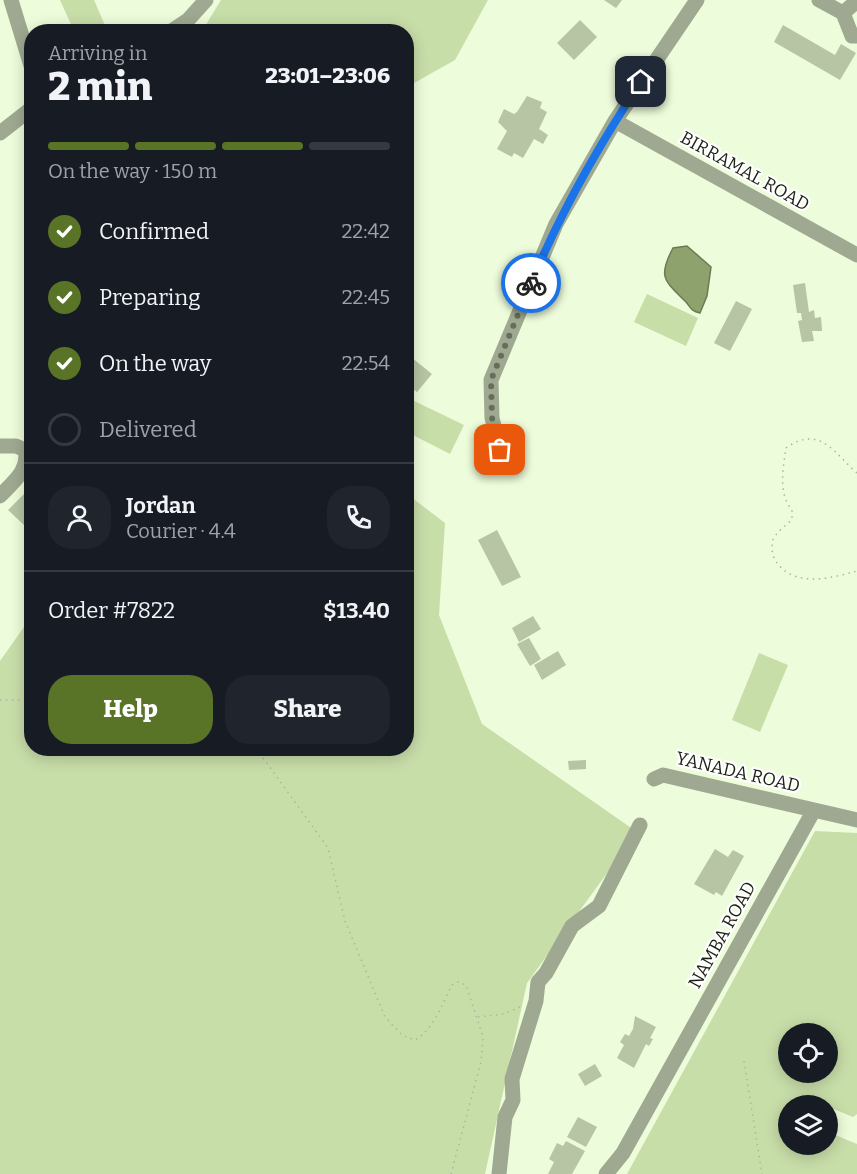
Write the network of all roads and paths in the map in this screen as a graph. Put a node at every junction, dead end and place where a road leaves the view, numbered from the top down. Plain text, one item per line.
1 (11, 0) edge
2 (206, 0) edge
3 (697, 0) edge
4 (819, 0) edge
5 (857, 1) edge
6 (843, 14) junction
7 (182, 24) edge
8 (857, 36) edge
9 (24, 43) edge
10 (24, 114) edge
11 (615, 121) junction
12 (0, 133) edge
13 (857, 255) edge
14 (0, 446) edge
15 (24, 450) edge
16 (504, 466) dead end
17 (24, 468) edge
18 (857, 473) edge
19 (0, 496) edge
20 (857, 571) edge
21 (24, 699) edge
22 (0, 700) edge
23 (262, 756) edge
24 (654, 779) dead end
25 (814, 810) junction
26 (857, 820) edge
27 (640, 825) dead end
28 (536, 1001) junction
29 (478, 1017) junction
30 (744, 1061) dead end
31 (451, 1174) edge
32 (499, 1174) edge
33 (606, 1174) edge
34 (762, 1174) edge

1 - 9 street
2 - 7 street
3 - 11 street
4 - 6 street
5 - 6 street
6 - 8 street
10 - 12 street
11 - 13 street, BIRRAMAL ROAD
11 - 16 street
14 - 15 street
17 - 19 street
18 - 20 path
21 - 22 path
23 - 29 path
24 - 25 street, YANADA ROAD
25 - 26 street
25 - 33 street, NAMBA ROAD
27 - 28 street
28 - 29 path
28 - 32 street
29 - 31 path
30 - 34 path

